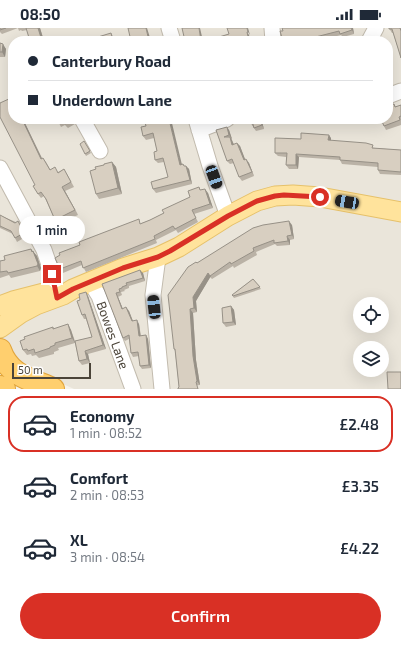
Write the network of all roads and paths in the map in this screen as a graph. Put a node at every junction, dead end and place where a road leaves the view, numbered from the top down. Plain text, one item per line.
1 (85, 124) edge
2 (198, 125) edge
3 (100, 151) dead end
4 (0, 168) edge
5 (401, 212) edge
6 (228, 216) junction
7 (158, 257) junction
8 (69, 290) junction
9 (0, 306) edge
10 (0, 324) edge
11 (0, 328) edge
12 (0, 350) edge
13 (0, 387) edge
14 (4, 389) edge
15 (53, 389) edge
16 (132, 389) edge
17 (162, 389) edge

1 - 3 street
2 - 6 street
4 - 8 street, Bowes Lane
5 - 6 main road
6 - 7 main road
7 - 8 main road
7 - 17 street
8 - 9 main road
8 - 11 main road
8 - 16 street, Bowes Lane
10 - 11 main road
12 - 15 highway
13 - 14 highway

